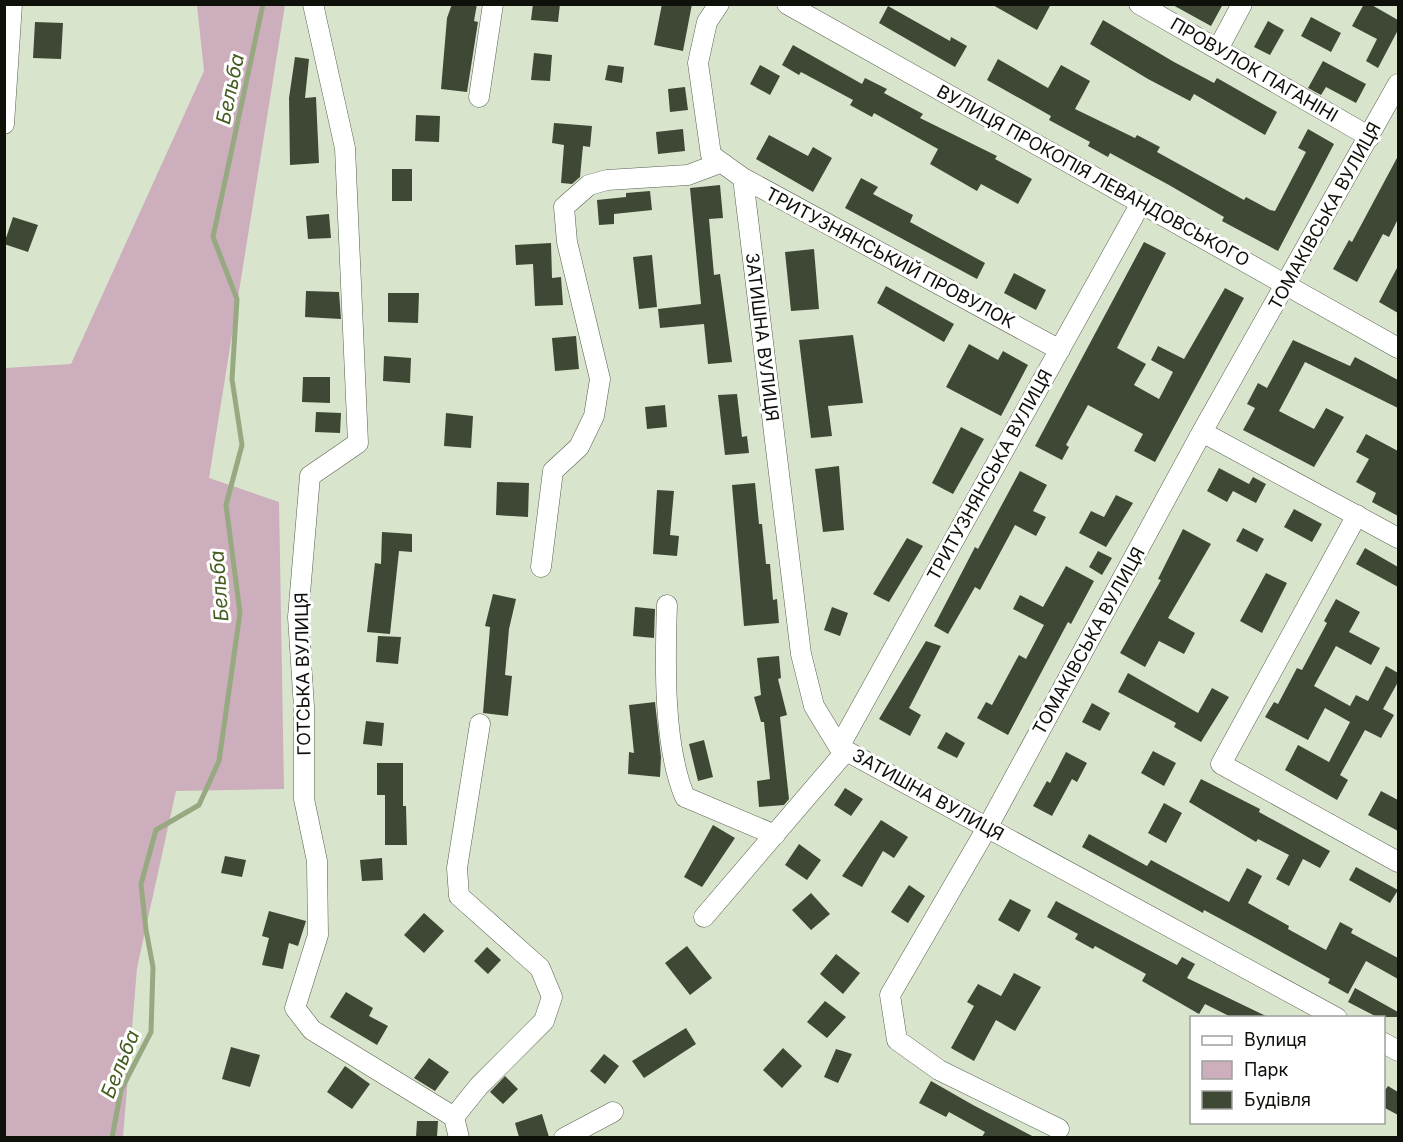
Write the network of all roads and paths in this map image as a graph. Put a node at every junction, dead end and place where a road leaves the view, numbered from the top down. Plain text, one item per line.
1 (12, 4) edge
2 (313, 4) edge
3 (493, 4) edge
4 (719, 4) edge
5 (787, 4) edge
6 (1138, 4) edge
7 (1242, 4) edge
8 (1218, 49) junction
9 (1398, 84) edge
10 (479, 97) dead end
11 (4, 124) edge
12 (1370, 137) junction
13 (720, 163) junction
14 (743, 178) junction
15 (1141, 203) junction
16 (1287, 285) junction
17 (1398, 348) edge
18 (1060, 350) junction
19 (1202, 432) junction
20 (1358, 515) junction
21 (1398, 538) edge
22 (541, 567) dead end
23 (667, 605) dead end
24 (480, 724) dead end
25 (843, 749) junction
26 (987, 828) junction
27 (774, 835) junction
28 (1398, 862) edge
29 (704, 917) dead end
30 (1335, 1016) edge
31 (613, 1112) dead end
32 (454, 1117) junction
33 (1059, 1129) dead end
34 (459, 1137) edge
35 (564, 1137) edge

1 - 11 street
2 - 32 street, ГОТСЬКА ВУЛИЦЯ
3 - 10 street
4 - 13 street
5 - 15 street, ВУЛИЦЯ ПРОКОПІЯ ЛЕВАНДОВСЬКОГО
6 - 8 street, ПРОВУЛОК ПАГАНІНІ
7 - 8 street
8 - 12 street, ПРОВУЛОК ПАГАНІНІ
9 - 12 street, ТОМАКІВСЬКА ВУЛИЦЯ
12 - 16 street, ТОМАКІВСЬКА ВУЛИЦЯ
13 - 14 street, ТРИТУЗНЯНСЬКИЙ ПРОВУЛОК
13 - 22 street
14 - 18 street, ТРИТУЗНЯНСЬКИЙ ПРОВУЛОК
14 - 25 street, ЗАТИШНА ВУЛИЦЯ
15 - 16 street, ВУЛИЦЯ ПРОКОПІЯ ЛЕВАНДОВСЬКОГО
15 - 18 street, ТРИТУЗНЯНСЬКА ВУЛИЦЯ
16 - 17 street, ВУЛИЦЯ ПРОКОПІЯ ЛЕВАНДОВСЬКОГО
16 - 19 street, ТОМАКІВСЬКА ВУЛИЦЯ
18 - 25 street, ТРИТУЗНЯНСЬКА ВУЛИЦЯ
19 - 20 street
19 - 26 street, ТОМАКІВСЬКА ВУЛИЦЯ
20 - 21 street
20 - 28 street
23 - 27 street
24 - 32 street
25 - 26 street, ЗАТИШНА ВУЛИЦЯ
25 - 27 street, ТРИТУЗНЯНСЬКА ВУЛИЦЯ
26 - 30 street, ЗАТИШНА ВУЛИЦЯ
26 - 33 street, ТОМАКІВСЬКА ВУЛИЦЯ
27 - 29 street, ТРИТУЗНЯНСЬКА ВУЛИЦЯ
31 - 35 street
32 - 34 street

